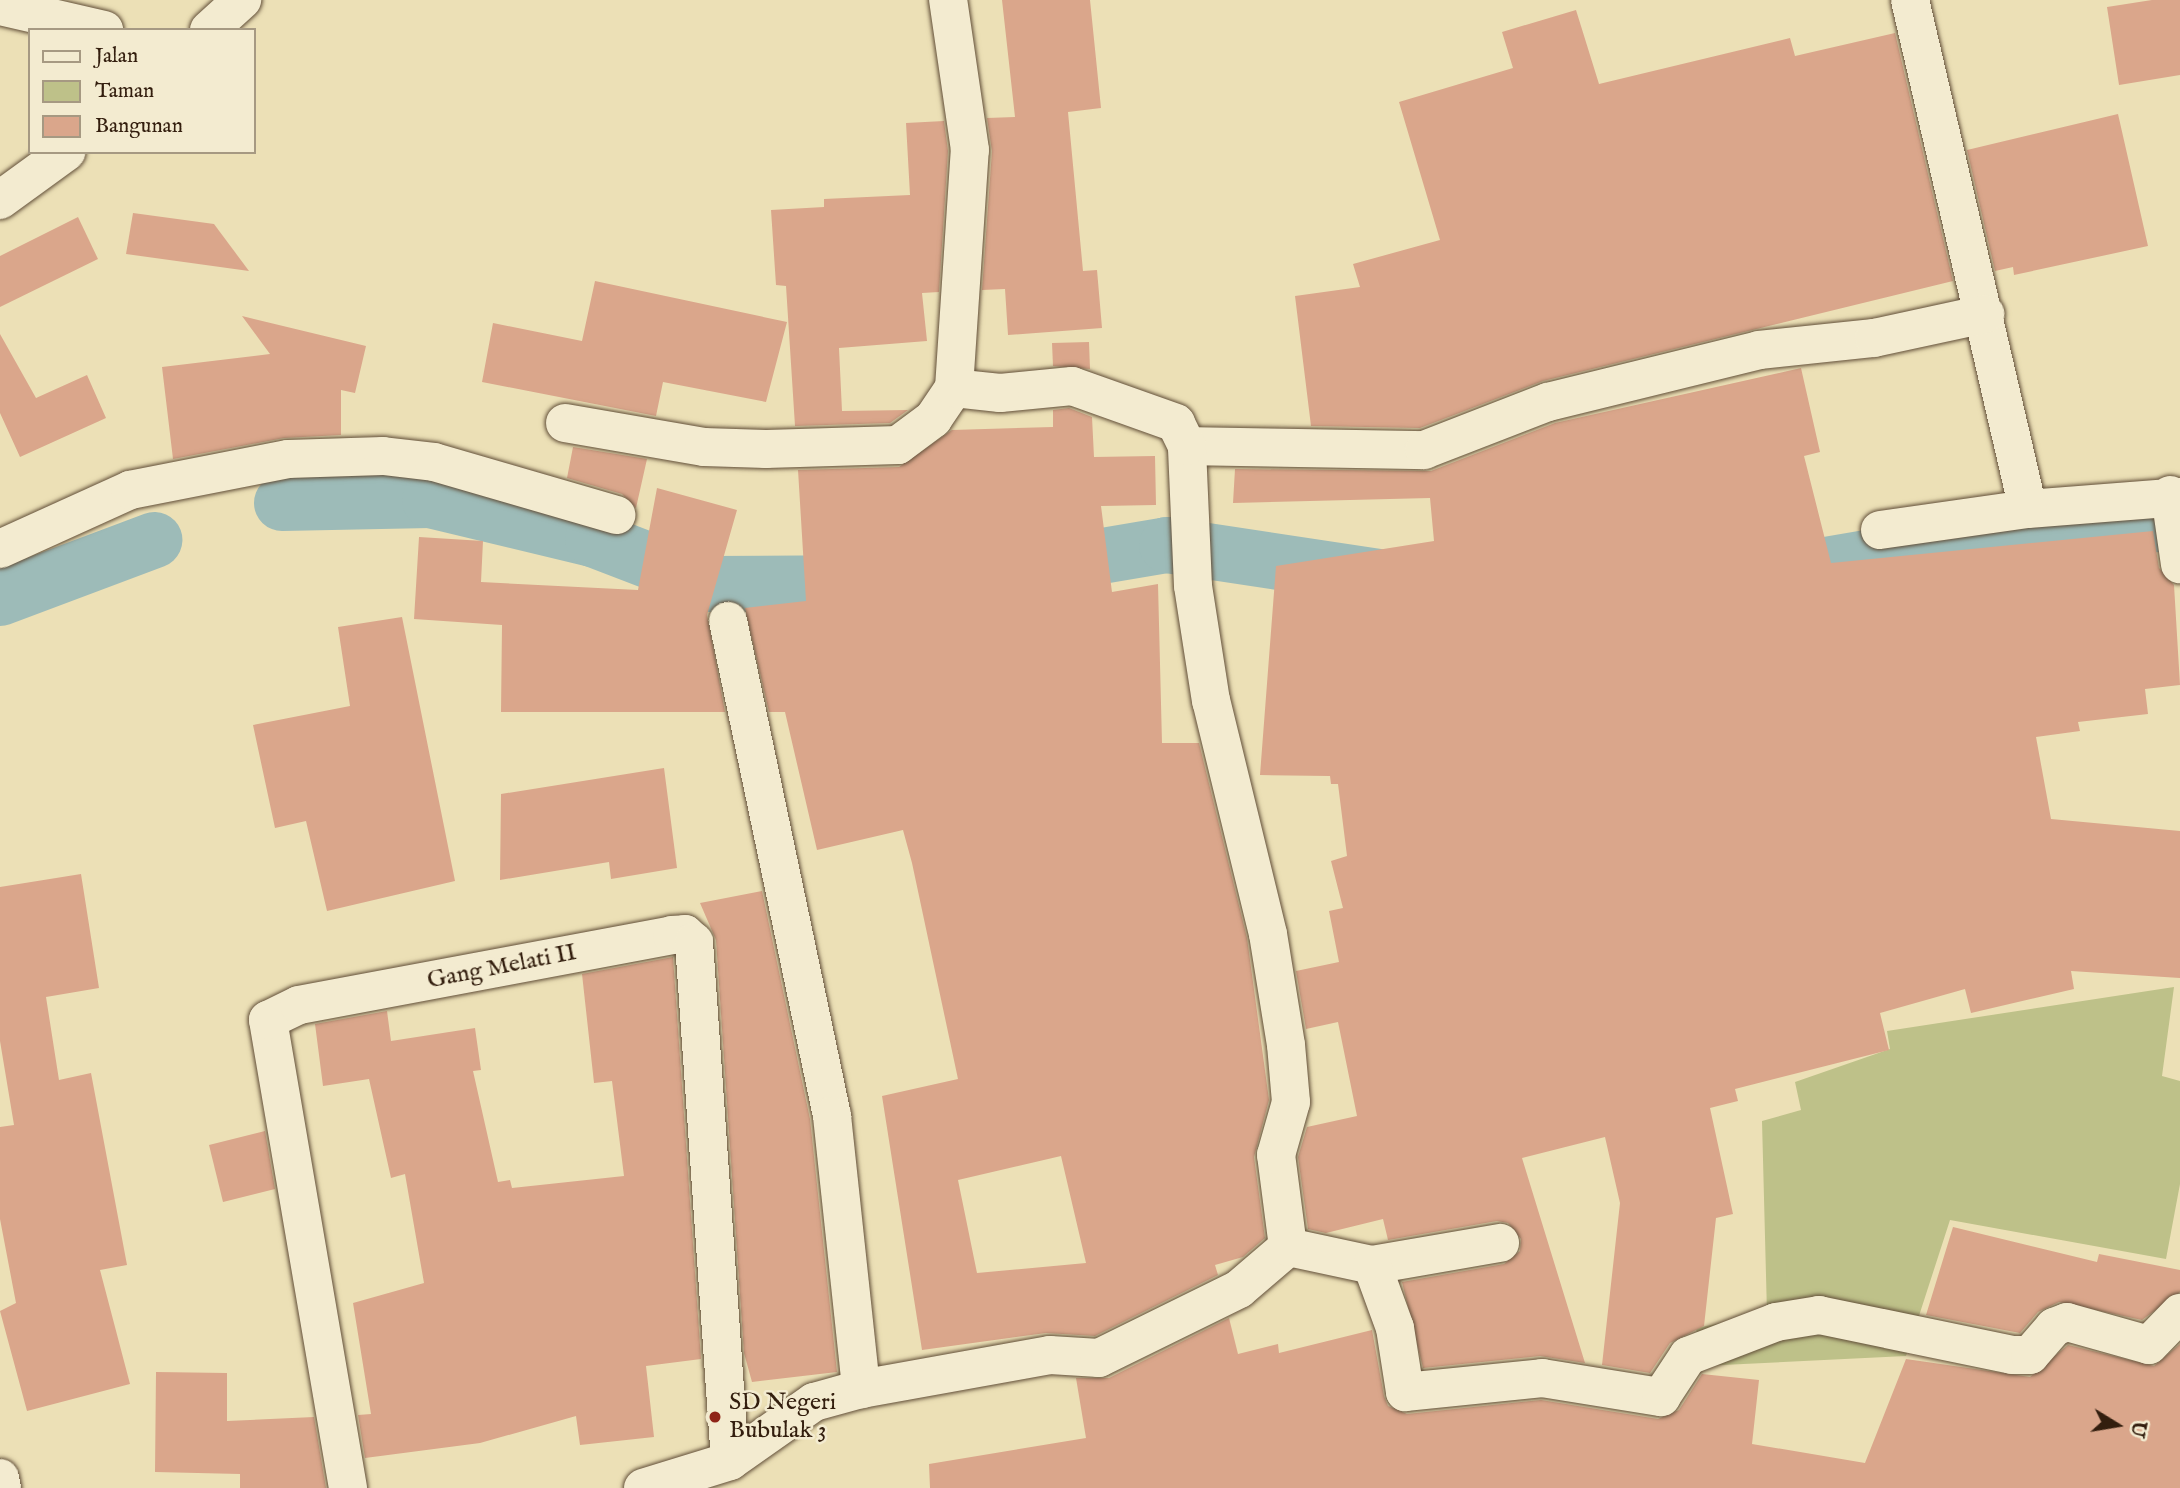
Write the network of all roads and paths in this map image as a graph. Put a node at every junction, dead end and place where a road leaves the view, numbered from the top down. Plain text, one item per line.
1 (242, 0) edge
2 (948, 0) edge
3 (1910, 0) edge
4 (0, 6) edge
5 (95, 28) edge
6 (211, 28) edge
7 (63, 154) edge
8 (0, 200) edge
9 (1985, 314) junction
10 (954, 388) junction
11 (565, 423) dead end
12 (1187, 446) junction
13 (2028, 509) junction
14 (616, 515) dead end
15 (2175, 521) edge
16 (1880, 530) dead end
17 (0, 549) edge
18 (728, 621) dead end
19 (1500, 1243) dead end
20 (1288, 1247) junction
21 (1372, 1265) junction
22 (2180, 1313) edge
23 (861, 1389) junction
24 (730, 1461) junction
25 (0, 1478) edge
26 (2, 1488) edge
27 (348, 1488) edge
28 (643, 1488) edge

1 - 6 street
2 - 10 street
3 - 9 street
4 - 5 street
7 - 8 street
9 - 12 street
9 - 13 street
10 - 11 street
10 - 12 street
12 - 20 street
13 - 15 street
13 - 16 street
14 - 17 street
18 - 23 street
19 - 21 street
20 - 21 street
20 - 23 street
21 - 22 street
23 - 24 street
24 - 27 street, Gang Melati II
24 - 28 street
25 - 26 street

